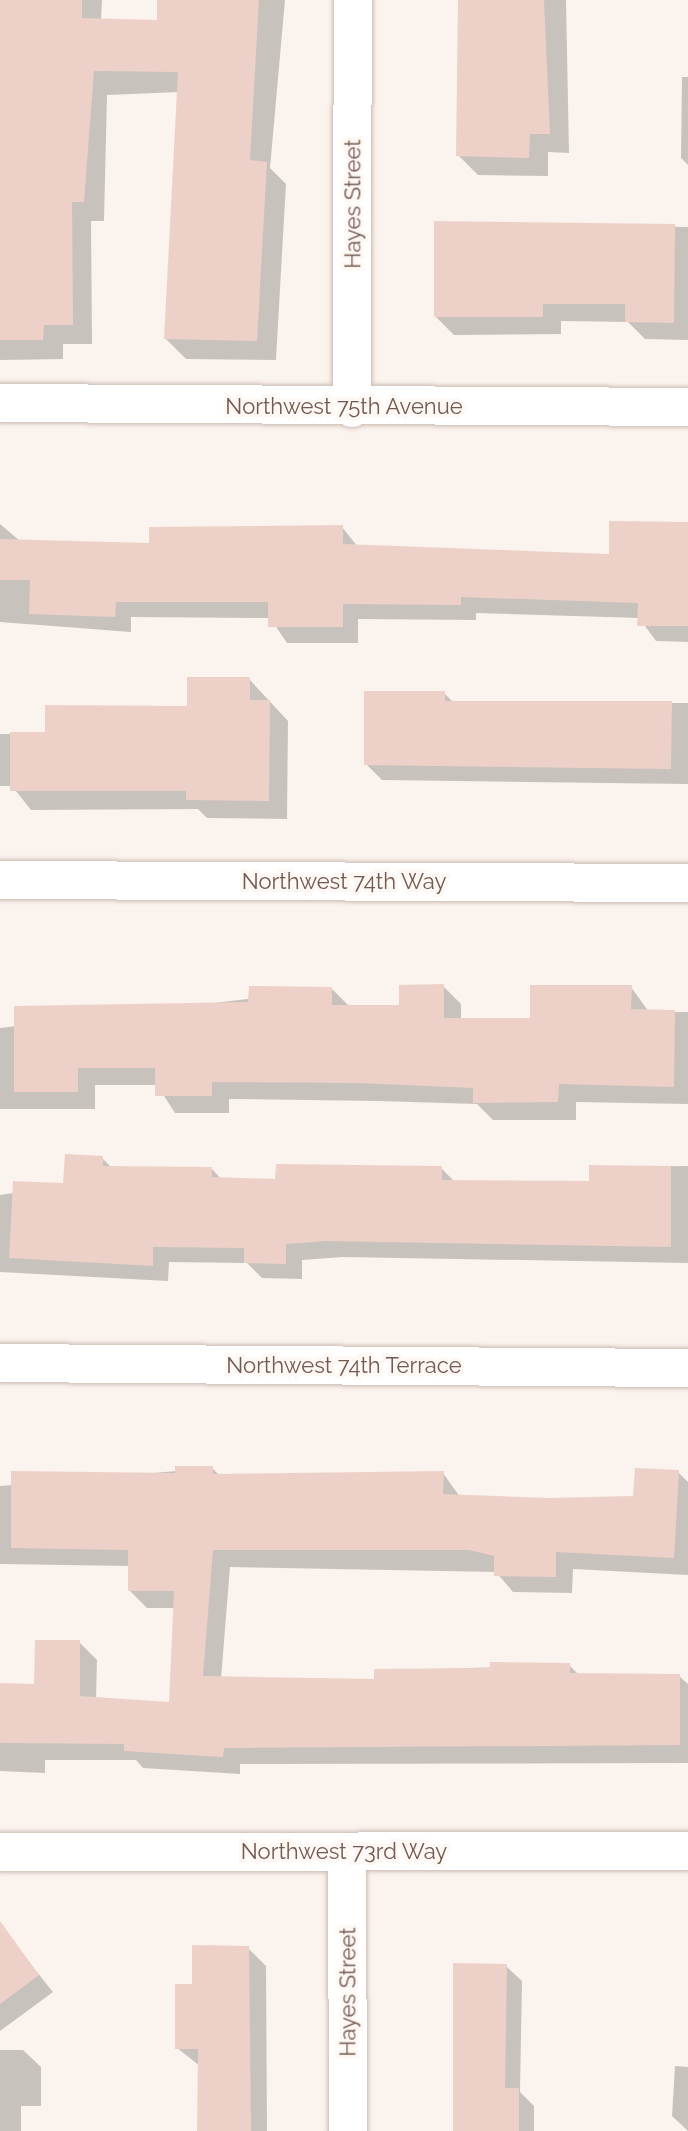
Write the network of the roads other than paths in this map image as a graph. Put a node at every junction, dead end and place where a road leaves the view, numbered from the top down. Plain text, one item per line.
1 (353, 0) edge
2 (0, 403) edge
3 (688, 407) edge
4 (352, 408) junction
5 (0, 880) edge
6 (688, 883) edge
7 (0, 1363) edge
8 (688, 1368) edge
9 (688, 1851) edge
10 (0, 1852) edge
11 (347, 1853) junction
12 (348, 2131) edge

1 - 4 street, Hayes Street
2 - 4 street, Northwest 75th Avenue
3 - 4 street, Northwest 75th Avenue
5 - 6 street, Northwest 74th Way
7 - 8 street, Northwest 74th Terrace
9 - 11 street, Northwest 73rd Way
10 - 11 street, Northwest 73rd Way
11 - 12 street, Hayes Street

